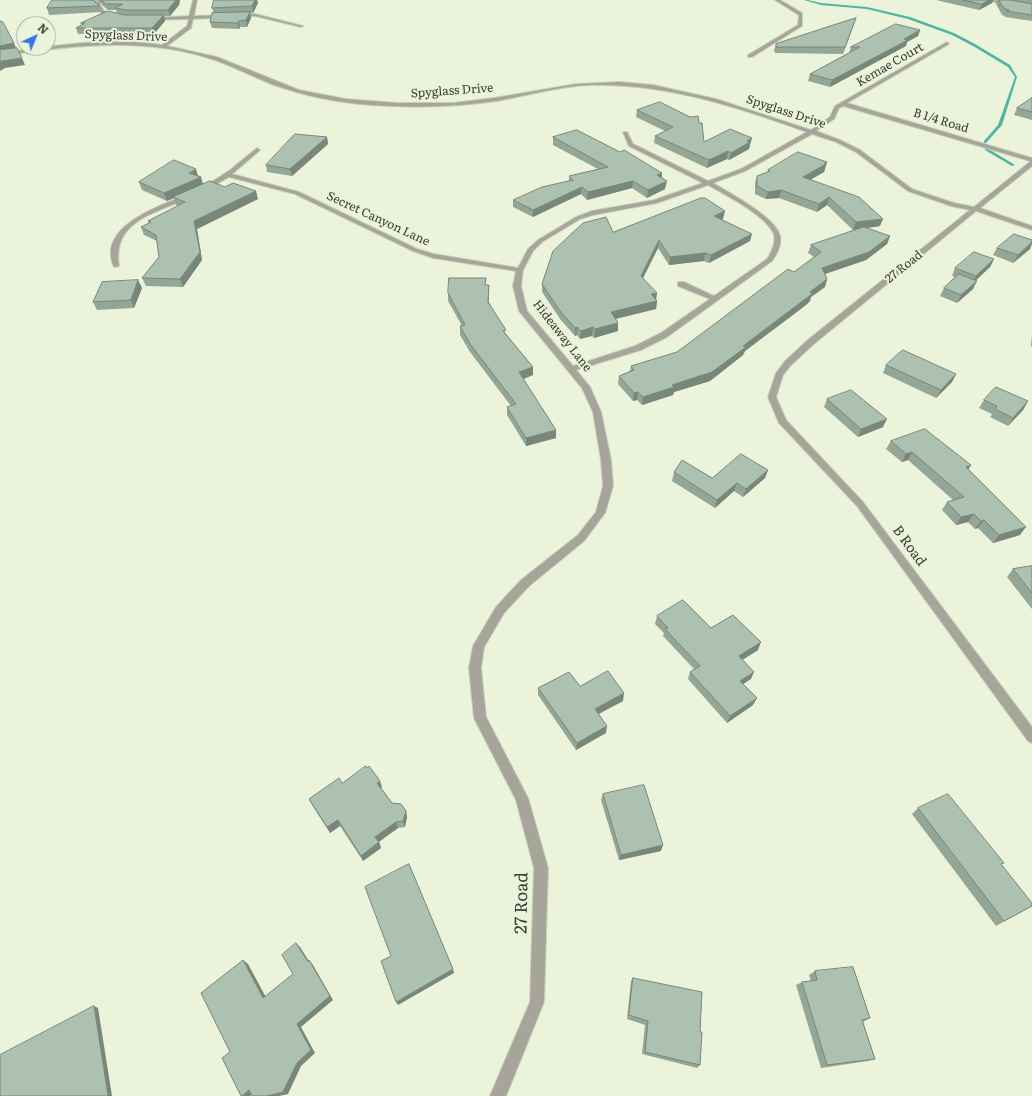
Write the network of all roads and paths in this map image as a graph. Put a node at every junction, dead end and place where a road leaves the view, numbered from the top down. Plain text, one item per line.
1 (100, 0) edge
2 (195, 0) edge
3 (777, 0) edge
4 (987, 0) edge
5 (1032, 8) edge
6 (192, 17) junction
7 (119, 18) edge
8 (143, 19) edge
9 (301, 26) dead end
10 (947, 43) dead end
11 (162, 47) junction
12 (0, 55) edge
13 (750, 56) dead end
14 (843, 104) junction
15 (812, 132) junction
16 (625, 133) dead end
17 (257, 150) dead end
18 (1032, 161) edge
19 (229, 175) junction
20 (706, 184) junction
21 (200, 191) edge
22 (193, 194) edge
23 (975, 209) junction
24 (1032, 228) edge
25 (116, 266) dead end
26 (520, 270) junction
27 (682, 284) dead end
28 (715, 299) junction
29 (571, 369) junction
30 (779, 375) joint
31 (475, 668) joint
32 (1032, 737) edge
33 (498, 1096) edge

1 - 7 street
2 - 6 street
3 - 13 street
4 - 5 street
6 - 8 street
6 - 9 street
6 - 11 street
10 - 14 street, Kemae Court
11 - 12 street, Spyglass Drive
11 - 15 street, Spyglass Drive
14 - 15 street, Hideaway Lane
14 - 18 street, B 1/4 Road
15 - 20 street, Hideaway Lane
15 - 23 street, Spyglass Drive
16 - 20 street
17 - 19 street
18 - 23 street, 27 Road
19 - 21 street
19 - 26 street, Secret Canyon Lane
20 - 26 street, Hideaway Lane
20 - 28 street
22 - 25 street
23 - 24 street, Spyglass Drive
23 - 30 street, 27 Road
26 - 29 street, Hideaway Lane
27 - 28 street
28 - 29 street
29 - 31 street, Hideaway Lane
30 - 32 street, B Road
31 - 33 street, 27 Road

